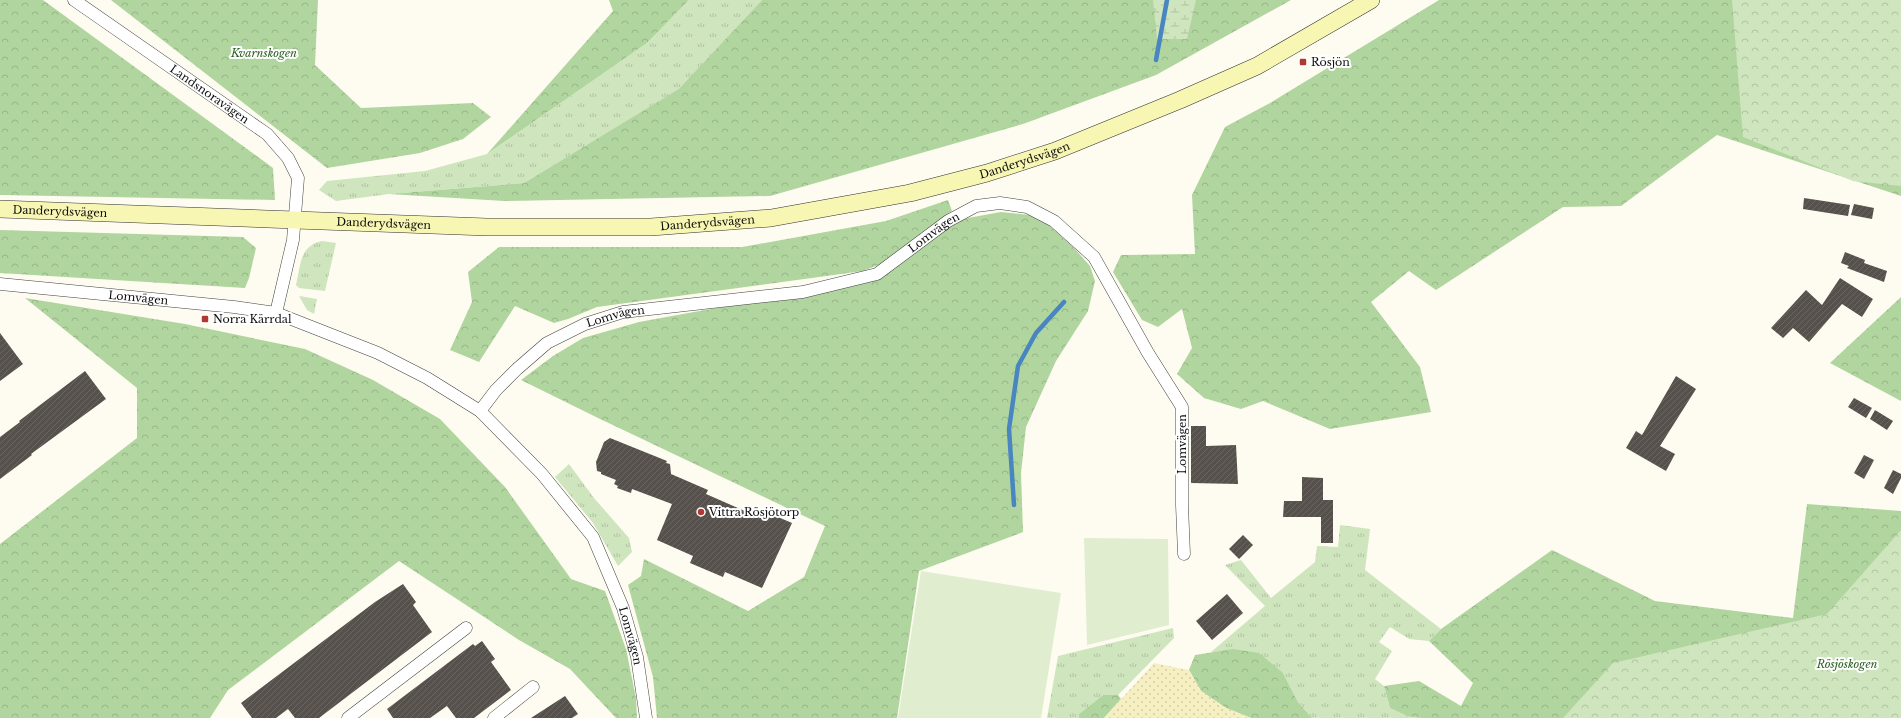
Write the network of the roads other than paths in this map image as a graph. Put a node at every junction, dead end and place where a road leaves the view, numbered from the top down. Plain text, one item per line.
1 (74, 0) edge
2 (1371, 0) edge
3 (0, 210) edge
4 (295, 220) junction
5 (0, 284) edge
6 (276, 313) junction
7 (480, 411) junction
8 (1184, 554) dead end
9 (466, 628) dead end
10 (532, 687) dead end
11 (348, 718) edge
12 (494, 718) edge
13 (646, 718) edge

1 - 4 street, Landsnoravägen
2 - 4 main road, Danderydsvägen
3 - 4 main road, Danderydsvägen
4 - 6 street
5 - 6 street, Lomvägen
6 - 7 street, Lomvägen
7 - 8 street, Lomvägen
7 - 13 street, Lomvägen
9 - 11 street
10 - 12 street

